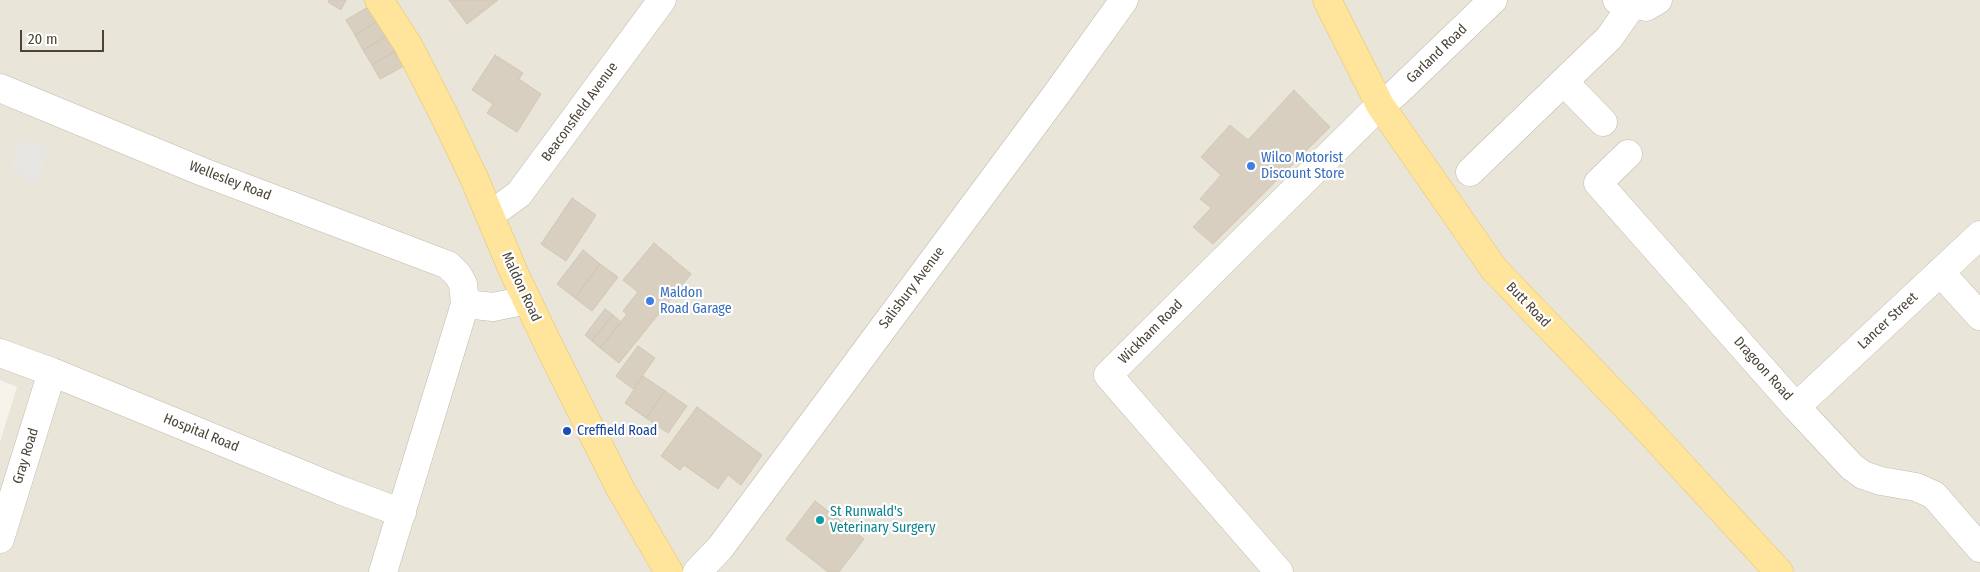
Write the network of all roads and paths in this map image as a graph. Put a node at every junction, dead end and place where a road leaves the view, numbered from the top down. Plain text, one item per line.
1 (379, 0) edge
2 (662, 0) edge
3 (1124, 0) edge
4 (1327, 0) edge
5 (1493, 0) edge
6 (1636, 1) edge
7 (1564, 82) junction
8 (0, 88) edge
9 (1380, 105) junction
10 (1603, 122) dead end
11 (1628, 154) dead end
12 (1470, 172) dead end
13 (490, 215) junction
14 (1980, 235) edge
15 (1940, 272) junction
16 (527, 300) junction
17 (465, 304) junction
18 (1980, 316) edge
19 (0, 353) edge
20 (52, 372) junction
21 (1796, 407) junction
22 (402, 513) junction
23 (0, 539) edge
24 (1980, 548) edge
25 (383, 572) edge
26 (669, 572) edge
27 (697, 572) edge
28 (1279, 572) edge
29 (1779, 572) edge

1 - 13 main road, Maldon Road
2 - 13 street, Beaconsfield Avenue
3 - 27 street, Salisbury Avenue
4 - 9 main road, Butt Road
5 - 9 street, Garland Road
6 - 7 street
7 - 10 street
7 - 12 street
8 - 17 street, Wellesley Road
9 - 28 street, Wickham Road
9 - 29 main road, Butt Road
11 - 21 street, Dragoon Road
13 - 16 main road, Maldon Road
14 - 15 street, Lancer Street
15 - 18 street
15 - 21 street, Lancer Street
16 - 17 street
16 - 26 main road, Maldon Road
17 - 22 street
19 - 20 street, Hospital Road
20 - 22 street, Hospital Road
20 - 23 street, Gray Road
21 - 24 street, Dragoon Road
22 - 25 street

